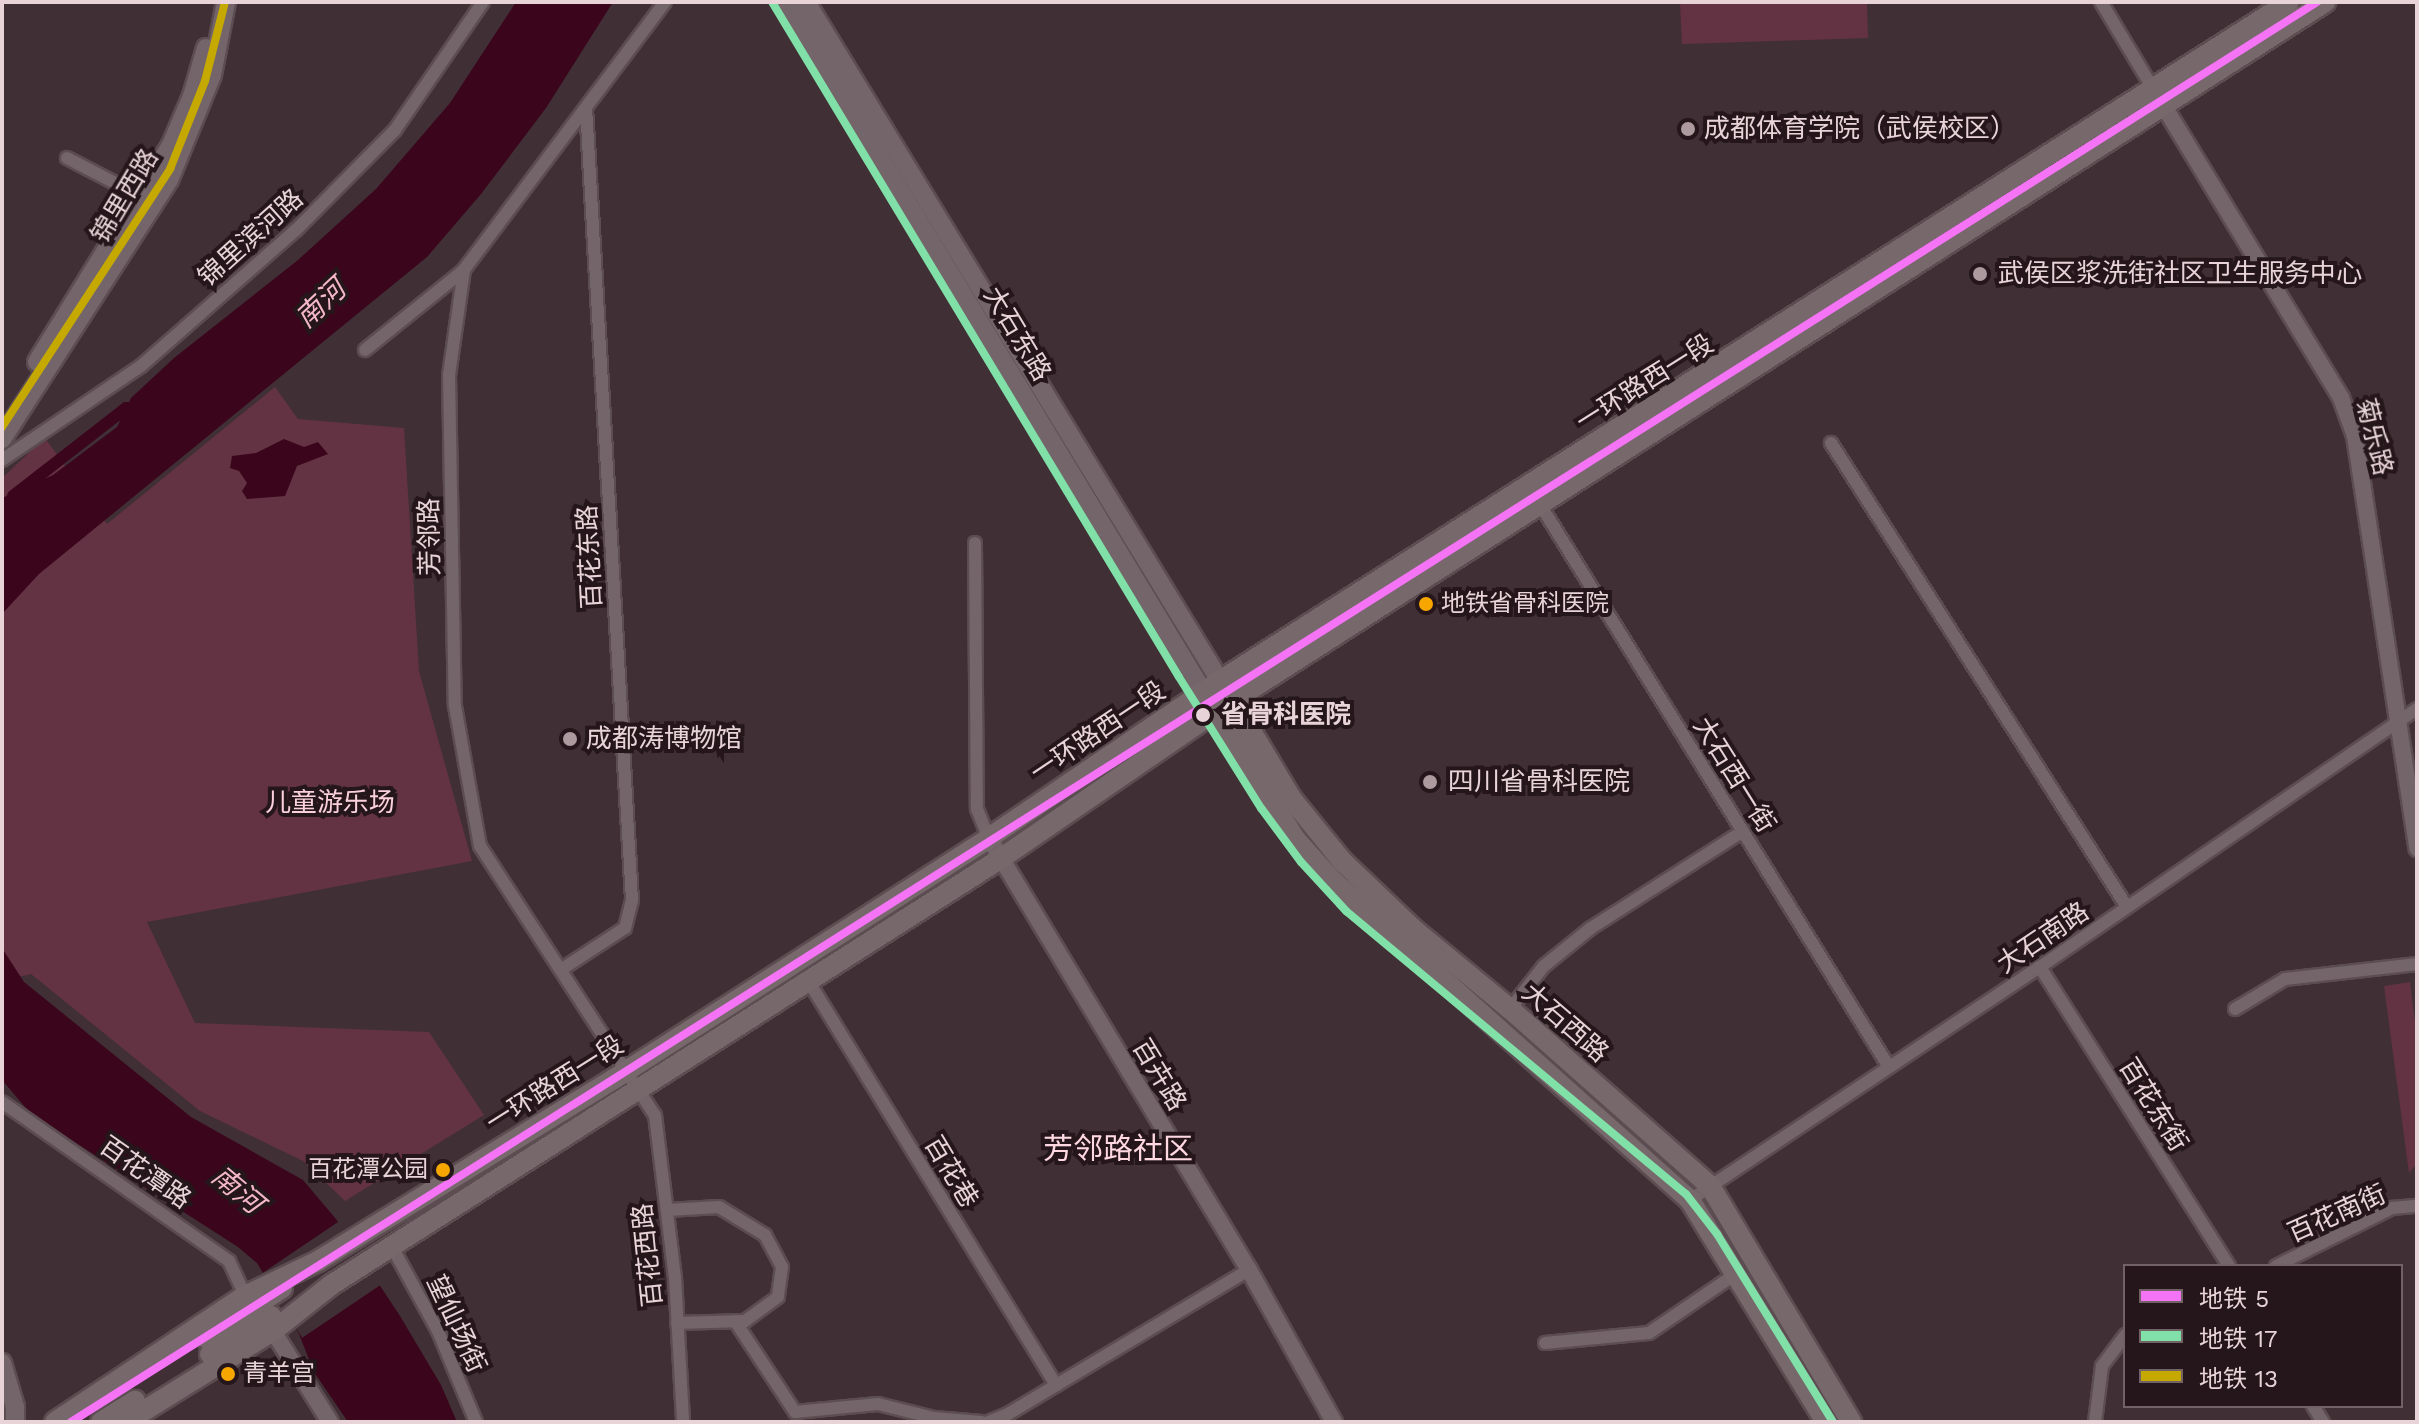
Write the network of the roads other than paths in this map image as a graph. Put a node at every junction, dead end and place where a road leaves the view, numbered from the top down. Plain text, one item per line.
1 (216, 2) edge
2 (226, 2) edge
3 (483, 2) edge
4 (665, 2) edge
5 (786, 2) edge
6 (806, 2) edge
7 (2101, 2) edge
8 (2289, 2) edge
9 (2325, 2) edge
10 (2152, 87) junction
11 (2164, 105) junction
12 (586, 108) junction
13 (67, 158) dead end
14 (147, 200) junction
15 (464, 270) junction
16 (365, 350) dead end
17 (2, 419) edge
18 (2, 439) edge
19 (1831, 443) dead end
20 (2, 460) edge
21 (1541, 506) junction
22 (975, 543) dead end
23 (1212, 687) junction
24 (1224, 707) junction
25 (2417, 709) edge
26 (2398, 721) junction
27 (1743, 831) junction
28 (989, 838) junction
29 (2417, 848) edge
30 (1000, 859) junction
31 (2127, 907) junction
32 (2417, 964) edge
33 (2040, 967) junction
34 (562, 969) junction
35 (809, 982) junction
36 (1510, 1009) junction
37 (2235, 1009) dead end
38 (1889, 1067) junction
39 (628, 1070) junction
40 (639, 1089) junction
41 (2, 1102) edge
42 (1710, 1186) junction
43 (1690, 1200) junction
44 (2417, 1206) edge
45 (667, 1210) junction
46 (383, 1252) junction
47 (2228, 1264) edge
48 (2280, 1264) edge
49 (1249, 1270) junction
50 (1737, 1273) junction
51 (266, 1310) junction
52 (735, 1321) junction
53 (677, 1323) junction
54 (2123, 1338) edge
55 (1545, 1343) dead end
56 (2, 1363) edge
57 (1056, 1385) junction
58 (2, 1410) edge
59 (795, 1417) edge
60 (3, 1422) edge
61 (15, 1422) edge
62 (55, 1422) edge
63 (74, 1422) edge
64 (101, 1422) edge
65 (126, 1422) edge
66 (330, 1422) edge
67 (476, 1422) edge
68 (683, 1422) edge
69 (985, 1422) edge
70 (1334, 1422) edge
71 (1826, 1422) edge
72 (1851, 1422) edge
73 (2095, 1422) edge

1 - 14 main road, 锦里西路
2 - 14 main road, 锦里西路
3 - 20 street, 锦里滨河路
4 - 12 street, 芳邻路
5 - 23 main road, 大石东路
6 - 23 main road, 大石东路
7 - 10 street
8 - 10 main road, 一环路西一段
9 - 11 main road, 一环路西一段
10 - 11 street, 菊乐路
10 - 23 main road, 一环路西一段
11 - 21 main road, 一环路西一段
11 - 26 street, 菊乐路
12 - 15 street, 芳邻路
12 - 34 street, 百花东路
13 - 14 street
14 - 17 main road, 锦里西路
14 - 18 main road, 锦里西路
15 - 16 street
15 - 34 street, 芳邻路
19 - 31 street
21 - 24 main road, 一环路西一段
21 - 27 street, 大石西一街
22 - 28 street
23 - 24 main road, 大石西路
23 - 28 main road, 一环路西一段
24 - 30 main road, 一环路西一段
24 - 36 main road, 大石西路
24 - 43 main road, 大石西路
25 - 26 street, 大石南路
26 - 29 street, 菊乐路
26 - 31 street, 大石南路
27 - 36 street
27 - 38 street, 大石西一街
28 - 30 street, 百卉路
28 - 39 main road, 一环路西一段
30 - 35 main road, 一环路西一段
30 - 49 street, 百卉路
31 - 33 street, 大石南路
32 - 37 street
33 - 38 street, 大石南路
33 - 47 street, 百花东街
34 - 39 street, 芳邻路
35 - 40 main road, 一环路西一段
35 - 57 street, 百花巷
36 - 42 main road, 大石西路
38 - 42 street, 大石南路
39 - 40 street, 芳邻路
39 - 51 main road, 一环路西一段
40 - 45 street, 百花西路
40 - 46 main road, 一环路西一段
41 - 51 street, 百花潭路
42 - 43 street, 大石南路
42 - 72 main road, 大石西路
43 - 50 main road, 大石西路
44 - 48 street, 百花南街
45 - 52 street
45 - 53 street, 百花西路
46 - 51 main road, 一环路西一段
46 - 67 street, 望仙场街
49 - 57 street
49 - 70 street, 百卉路
50 - 55 street
50 - 71 main road, 大石西路
51 - 62 main road
51 - 63 main road
51 - 64 main road
51 - 65 main road
51 - 66 street
52 - 53 street
52 - 59 street
53 - 68 street, 百花西路
54 - 73 street
56 - 61 main road
57 - 69 street
58 - 60 main road
59 - 69 street

